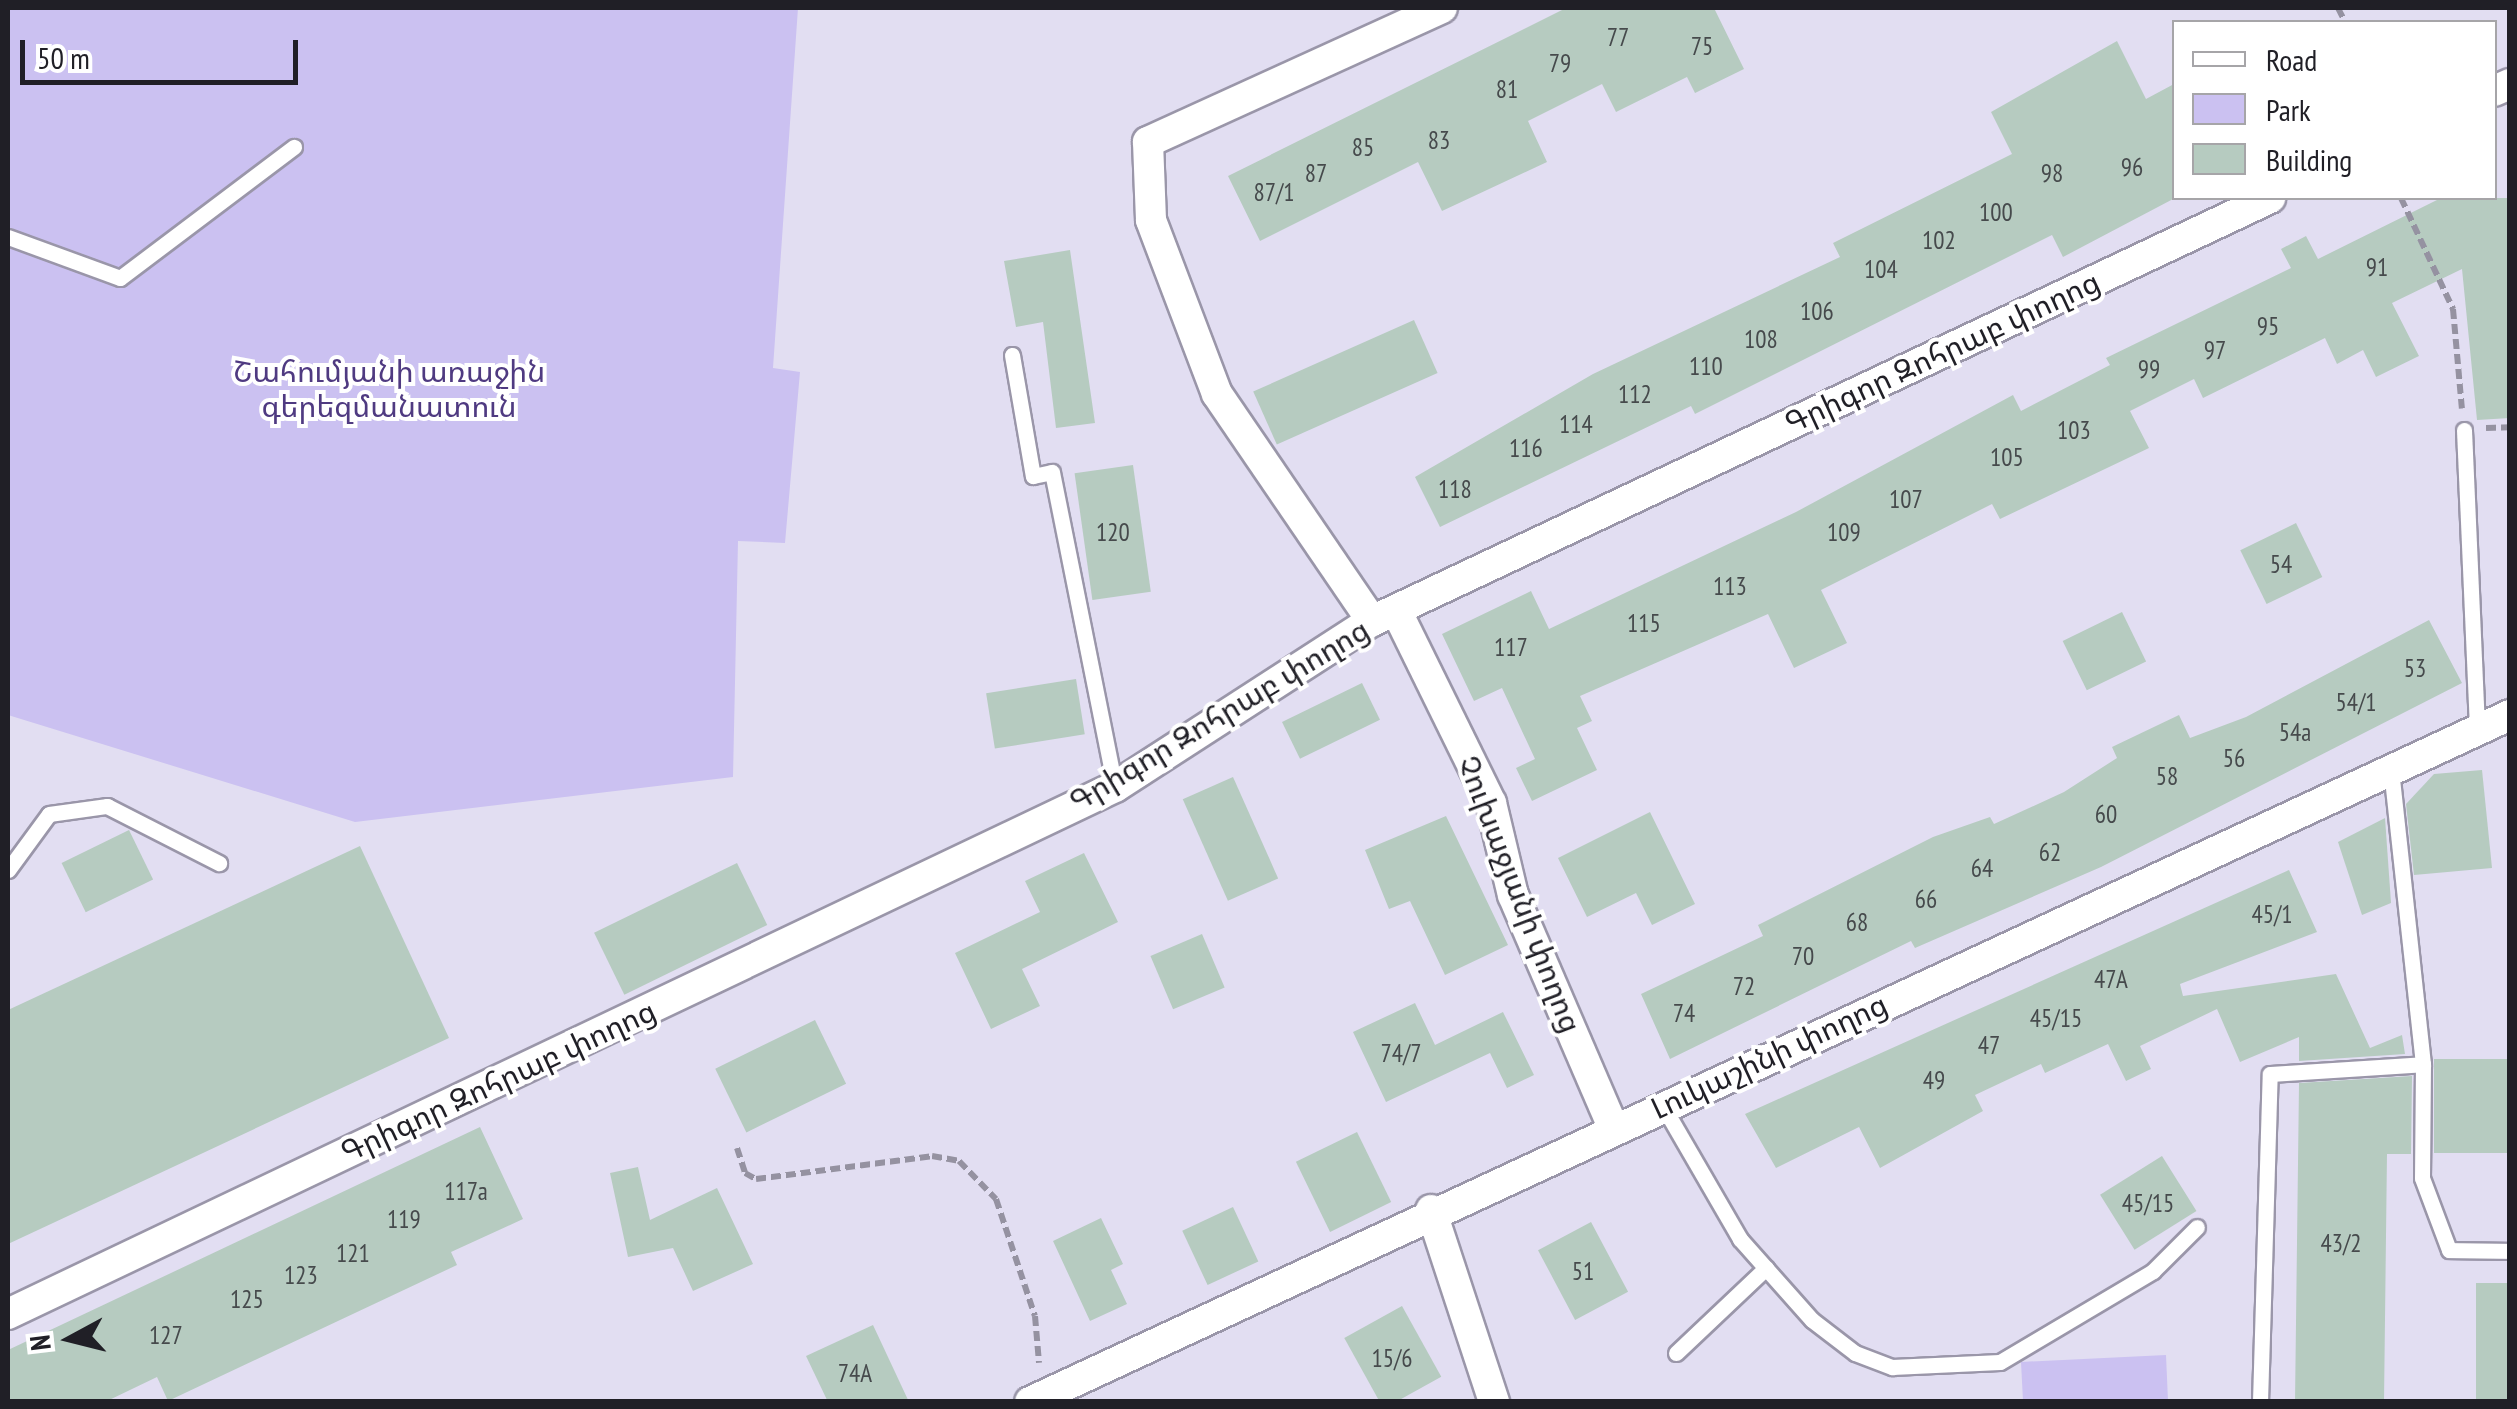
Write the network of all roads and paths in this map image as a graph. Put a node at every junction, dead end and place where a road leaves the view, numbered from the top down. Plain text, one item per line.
1 (1442, 8) edge
2 (294, 147) dead end
3 (2266, 200) edge
4 (2401, 200) edge
5 (8, 237) edge
6 (1012, 355) dead end
7 (2510, 427) edge
8 (2464, 430) junction
9 (1384, 615) junction
10 (2510, 714) edge
11 (2477, 729) junction
12 (2391, 768) junction
13 (1115, 787) junction
14 (219, 863) dead end
15 (8, 870) edge
16 (2423, 1064) junction
17 (1663, 1106) junction
18 (1613, 1127) junction
19 (736, 1148) dead end
20 (1431, 1210) junction
21 (2198, 1228) dead end
22 (2510, 1251) edge
23 (1766, 1268) junction
24 (8, 1314) edge
25 (1676, 1353) dead end
26 (1032, 1400) edge
27 (1489, 1400) edge
28 (2260, 1402) edge

1 - 9 street, Չուխաջյանի փողոց
2 - 5 lane
3 - 9 street, Գրիգոր Զոհրաբ փողոց
4 - 8 path
6 - 13 lane
7 - 8 path
8 - 11 lane
9 - 13 street, Գրիգոր Զոհրաբ փողոց
9 - 18 street, Չուխաջյանի փողոց
10 - 11 street, Լուկաշինի փողոց
11 - 12 street, Լուկաշինի փողոց
12 - 16 lane
12 - 17 street, Լուկաշինի փողոց
13 - 24 street, Գրիգոր Զոհրաբ փողոց
14 - 15 lane
16 - 22 lane
16 - 28 lane
17 - 18 street, Լուկաշինի փողոց
17 - 23 lane
18 - 20 street, Լուկաշինի փողոց
19 - 26 path
20 - 26 street, Լուկաշինի փողոց
20 - 27 street
21 - 23 lane
23 - 25 lane

